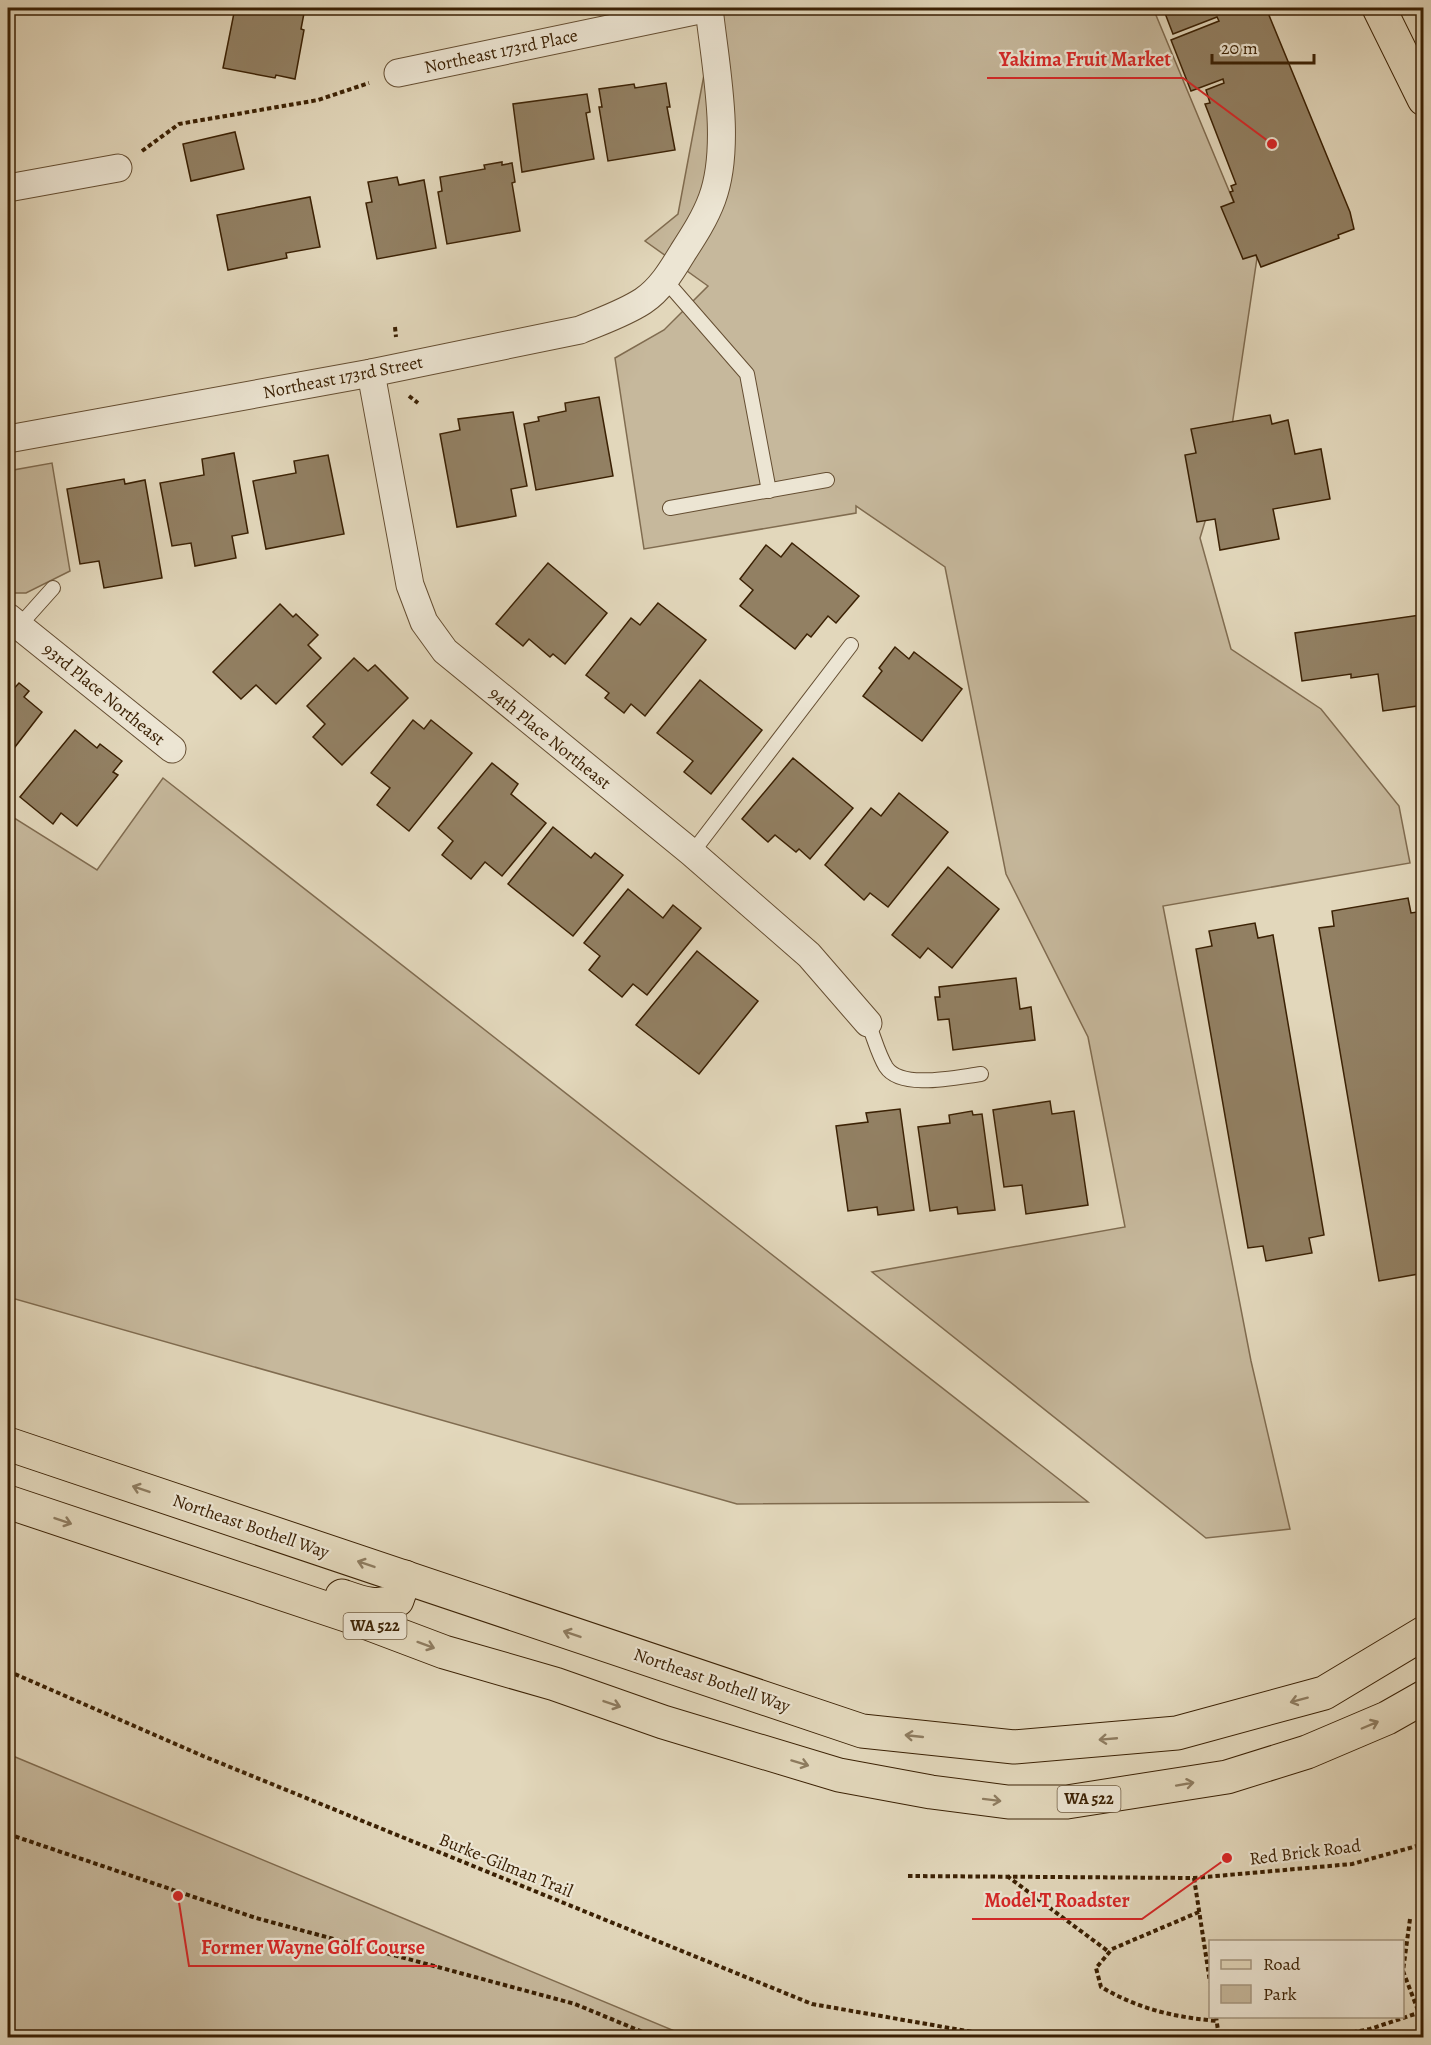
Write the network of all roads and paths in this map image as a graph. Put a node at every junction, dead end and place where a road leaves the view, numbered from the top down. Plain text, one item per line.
1 (709, 8) edge
2 (1379, 8) edge
3 (398, 73) joint
4 (1424, 99) edge
5 (118, 168) joint
6 (8, 188) edge
7 (666, 281) junction
8 (371, 373) junction
9 (8, 439) edge
10 (827, 480) dead end
11 (770, 491) junction
12 (670, 508) dead end
13 (53, 588) dead end
14 (13, 622) edge
15 (851, 645) dead end
16 (172, 749) dead end
17 (692, 853) junction
18 (868, 1023) joint
19 (981, 1074) dead end
20 (8, 1444) edge
21 (8, 1502) edge
22 (168, 1556) junction
23 (405, 1578) junction
24 (1424, 1633) edge
25 (8, 1671) edge
26 (1424, 1697) edge
27 (8, 1834) edge
28 (1424, 1844) edge
29 (1007, 1875) junction
30 (908, 1876) dead end
31 (1194, 1878) junction
32 (1199, 1912) junction
33 (1410, 1919) dead end
34 (1108, 1953) junction
35 (1209, 1976) edge
36 (1421, 2012) edge
37 (1403, 2018) edge
38 (1404, 2018) edge
39 (1216, 2019) edge
40 (1370, 2029) junction
41 (992, 2036) edge
42 (657, 2037) edge
43 (1007, 2037) edge
44 (1220, 2037) edge
45 (1323, 2037) edge
46 (1368, 2037) edge

1 - 3 street, Northeast 173rd Place
1 - 7 street, Northeast 173rd Street
2 - 4 main road
3 - 5 path
5 - 6 street
7 - 8 street, Northeast 173rd Street
7 - 11 lane
8 - 9 street, Northeast 173rd Street
8 - 17 street, 94th Place Northeast
10 - 11 lane
11 - 12 lane
13 - 14 lane
14 - 16 street, 93rd Place Northeast
15 - 17 lane
17 - 18 street, 94th Place Northeast
18 - 19 lane
23 -> 20 main road, Northeast Bothell Way
21 -> 22 main road, WA 522
22 - 23 main road
22 -> 26 main road, WA 522
24 -> 23 main road, Northeast Bothell Way
25 - 41 path, Burke-Gilman Trail
27 - 42 path
28 - 31 path, Red Brick Road
29 - 30 path, Red Brick Road
29 - 31 path, Red Brick Road
29 - 34 path
31 - 32 path
32 - 34 path
32 - 35 path
33 - 36 path
34 - 39 path
36 - 38 path
37 - 40 path
39 - 44 path
40 - 45 path
40 - 46 path
41 - 43 path, Burke-Gilman Trail

